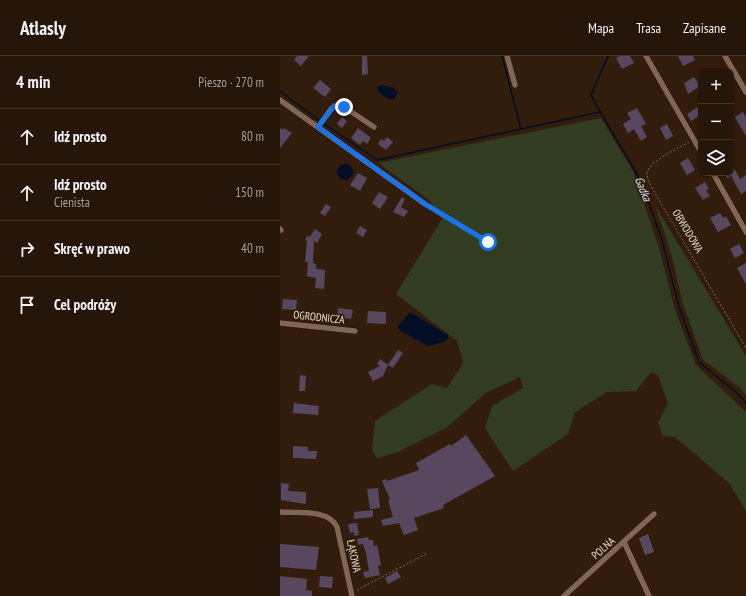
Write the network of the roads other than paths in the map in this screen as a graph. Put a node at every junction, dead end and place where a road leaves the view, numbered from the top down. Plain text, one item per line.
1 (507, 56) edge
2 (646, 56) edge
3 (725, 56) edge
4 (515, 85) dead end
5 (746, 92) edge
6 (280, 100) edge
7 (318, 127) junction
8 (374, 127) dead end
9 (698, 146) edge
10 (715, 176) edge
11 (425, 204) road end
12 (746, 232) edge
13 (280, 323) edge
14 (355, 331) dead end
15 (280, 512) edge
16 (654, 514) dead end
17 (624, 542) junction
18 (351, 595) edge
19 (564, 596) edge
20 (649, 596) edge

1 - 4 street
2 - 9 street
3 - 5 street
6 - 7 street
7 - 8 street
7 - 11 street
10 - 12 street
13 - 14 street, OGRODNICZA
15 - 18 street, ŁĄKOWA
16 - 17 street, POLNA
17 - 19 street, POLNA
17 - 20 street

